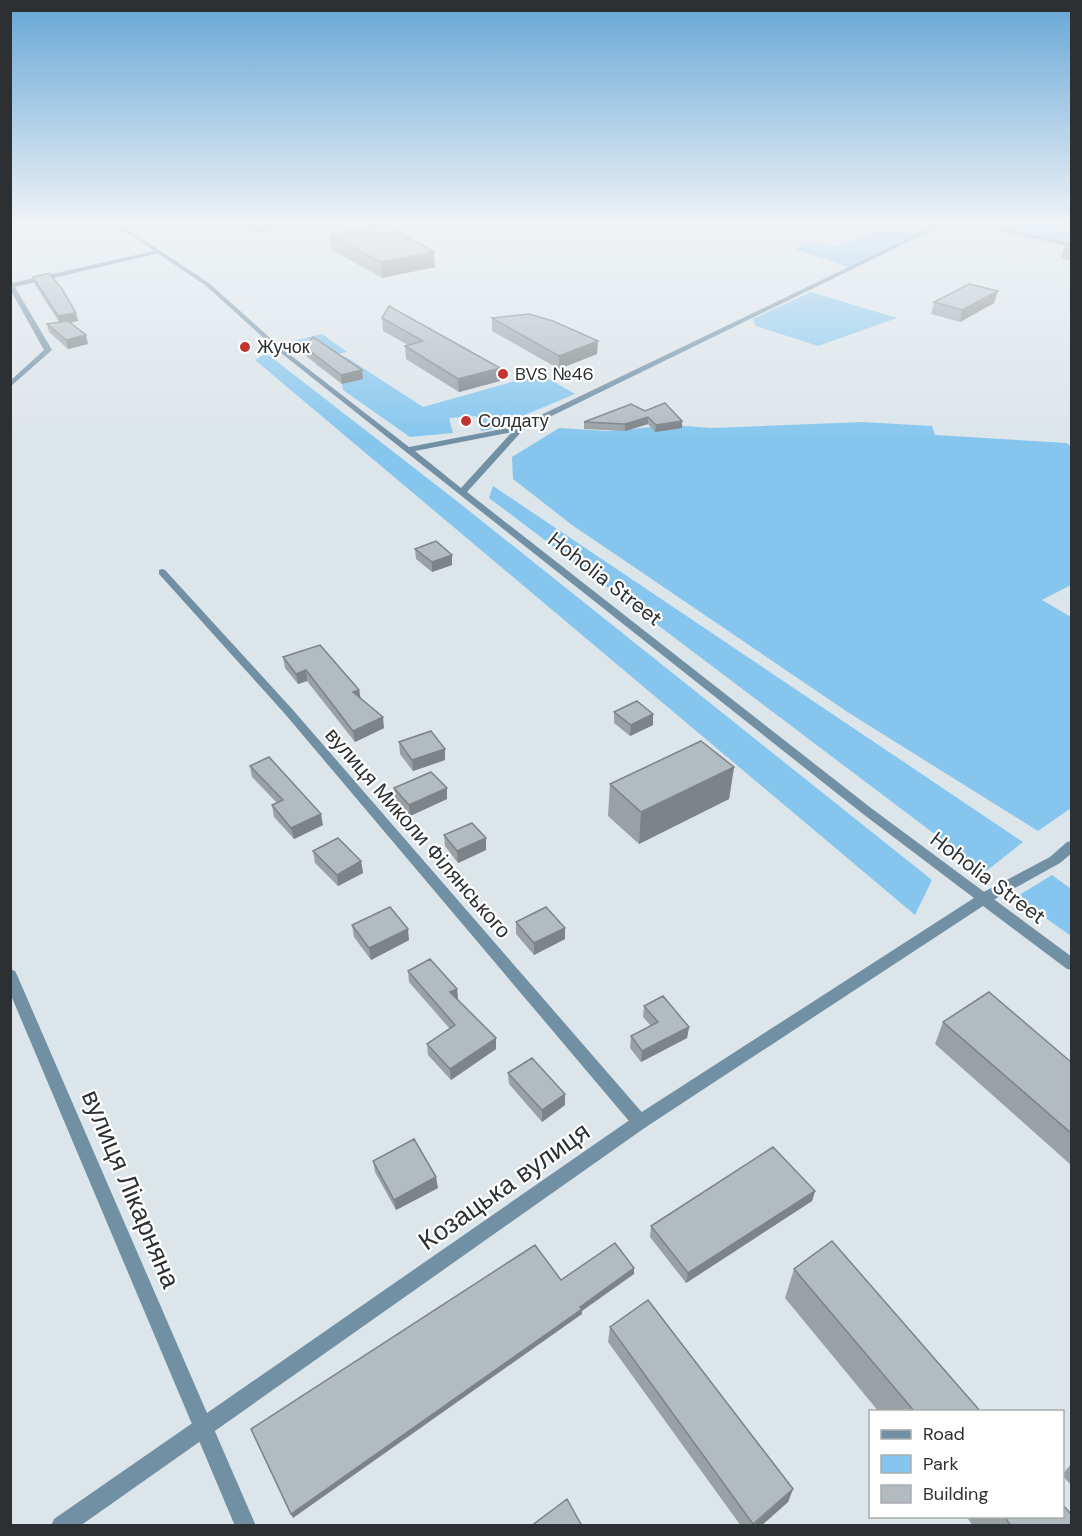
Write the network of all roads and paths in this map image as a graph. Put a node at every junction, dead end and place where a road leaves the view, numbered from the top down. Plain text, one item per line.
1 (17, 295) edge
2 (219, 295) edge
3 (796, 295) edge
4 (10, 385) edge
5 (520, 428) junction
6 (408, 450) junction
7 (462, 492) junction
8 (162, 572) dead end
9 (1071, 845) edge
10 (983, 899) junction
11 (1071, 965) edge
12 (10, 975) edge
13 (640, 1122) junction
14 (205, 1424) junction
15 (61, 1526) edge
16 (246, 1526) edge

1 - 4 street
2 - 6 street, Hoholia Street
3 - 5 street
5 - 6 street
5 - 7 street
6 - 7 street, Hoholia Street
7 - 10 street, Hoholia Street
8 - 13 street, вулиця Миколи Філянського
9 - 10 street, Козацька вулиця
10 - 11 street, Hoholia Street
10 - 13 street, Козацька вулиця
12 - 14 street, вулиця Лікарняна
13 - 14 street, Козацька вулиця
14 - 15 street, Козацька вулиця
14 - 16 street, вулиця Лікарняна

